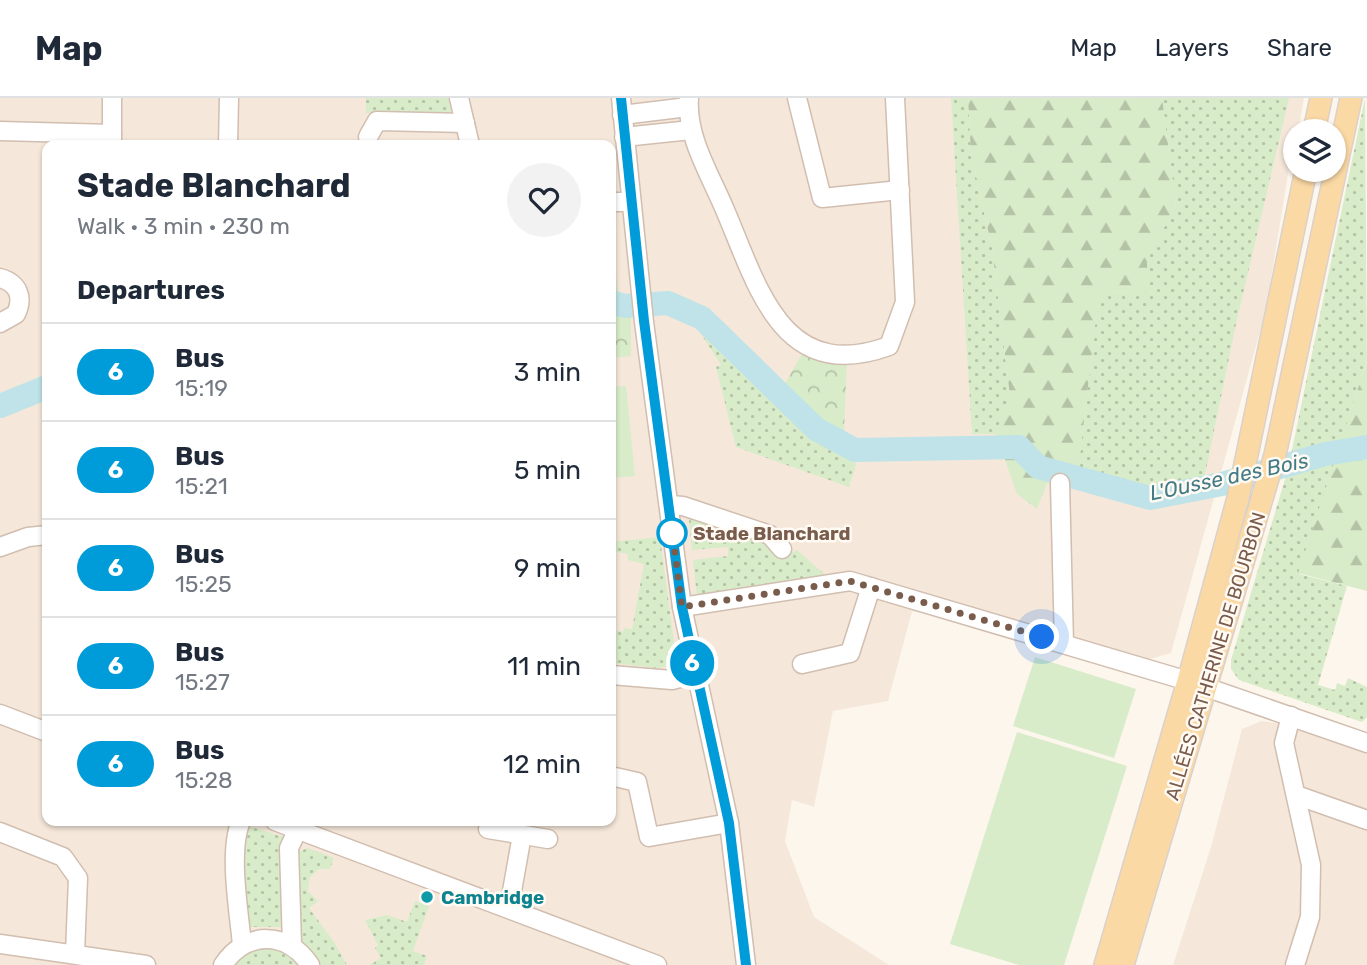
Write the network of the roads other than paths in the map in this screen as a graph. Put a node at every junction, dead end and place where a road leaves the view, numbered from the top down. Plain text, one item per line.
1 (112, 98) edge
2 (229, 98) edge
3 (459, 98) edge
4 (797, 98) edge
5 (895, 98) edge
6 (1321, 98) edge
7 (1351, 98) edge
8 (688, 103) edge
9 (622, 107) edge
10 (1317, 119) edge
11 (465, 123) junction
12 (691, 130) junction
13 (0, 131) edge
14 (368, 137) dead end
15 (624, 137) junction
16 (112, 139) edge
17 (228, 140) edge
18 (469, 140) edge
19 (1304, 182) edge
20 (900, 190) junction
21 (616, 202) edge
22 (632, 202) junction
23 (0, 278) edge
24 (0, 323) edge
25 (1059, 483) dead end
26 (669, 505) junction
27 (42, 536) edge
28 (0, 547) edge
29 (782, 549) dead end
30 (871, 587) junction
31 (682, 607) junction
32 (1064, 643) junction
33 (802, 664) dead end
34 (695, 674) junction
35 (616, 675) edge
36 (1197, 684) junction
37 (0, 714) edge
38 (1291, 716) junction
39 (42, 730) edge
40 (1367, 743) edge
41 (616, 777) edge
42 (1296, 795) junction
43 (1367, 820) edge
44 (729, 823) junction
45 (239, 826) edge
46 (289, 826) edge
47 (298, 829) junction
48 (488, 829) dead end
49 (0, 832) edge
50 (522, 835) junction
51 (548, 839) dead end
52 (509, 908) junction
53 (0, 944) edge
54 (242, 945) junction
55 (292, 945) junction
56 (75, 954) junction
57 (146, 965) edge
58 (223, 965) edge
59 (310, 965) edge
60 (657, 965) edge
61 (746, 965) edge
62 (1104, 965) edge
63 (1123, 965) edge
64 (1295, 965) edge

1 - 16 street
2 - 17 street
3 - 11 street
4 - 20 street
5 - 20 street
6 - 10 main road
7 - 36 main road, ALLÉES CATHERINE DE BOURBON
8 - 9 street
8 - 12 street
9 - 15 street
11 - 14 street
11 - 18 street
12 - 15 street
12 - 20 street
13 - 16 street
15 - 22 street
19 - 36 main road, ALLÉES CATHERINE DE BOURBON
21 - 22 street
22 - 26 street
23 - 24 street
25 - 32 street
26 - 29 street
26 - 31 street
27 - 28 street
30 - 31 street
30 - 32 street
30 - 33 street
31 - 34 street
32 - 36 street
34 - 35 street
34 - 44 street
36 - 38 street
36 - 62 main road, ALLÉES CATHERINE DE BOURBON
36 - 63 main road, ALLÉES CATHERINE DE BOURBON
37 - 39 street
38 - 40 street
38 - 42 street
41 - 44 street
42 - 43 street
42 - 64 street
44 - 61 street
45 - 54 street
46 - 47 street
47 - 52 street
47 - 55 street
48 - 50 street
49 - 56 street
50 - 51 street
50 - 52 street
52 - 60 street
53 - 56 street
54 - 55 street
54 - 58 street
55 - 59 street
56 - 57 street

